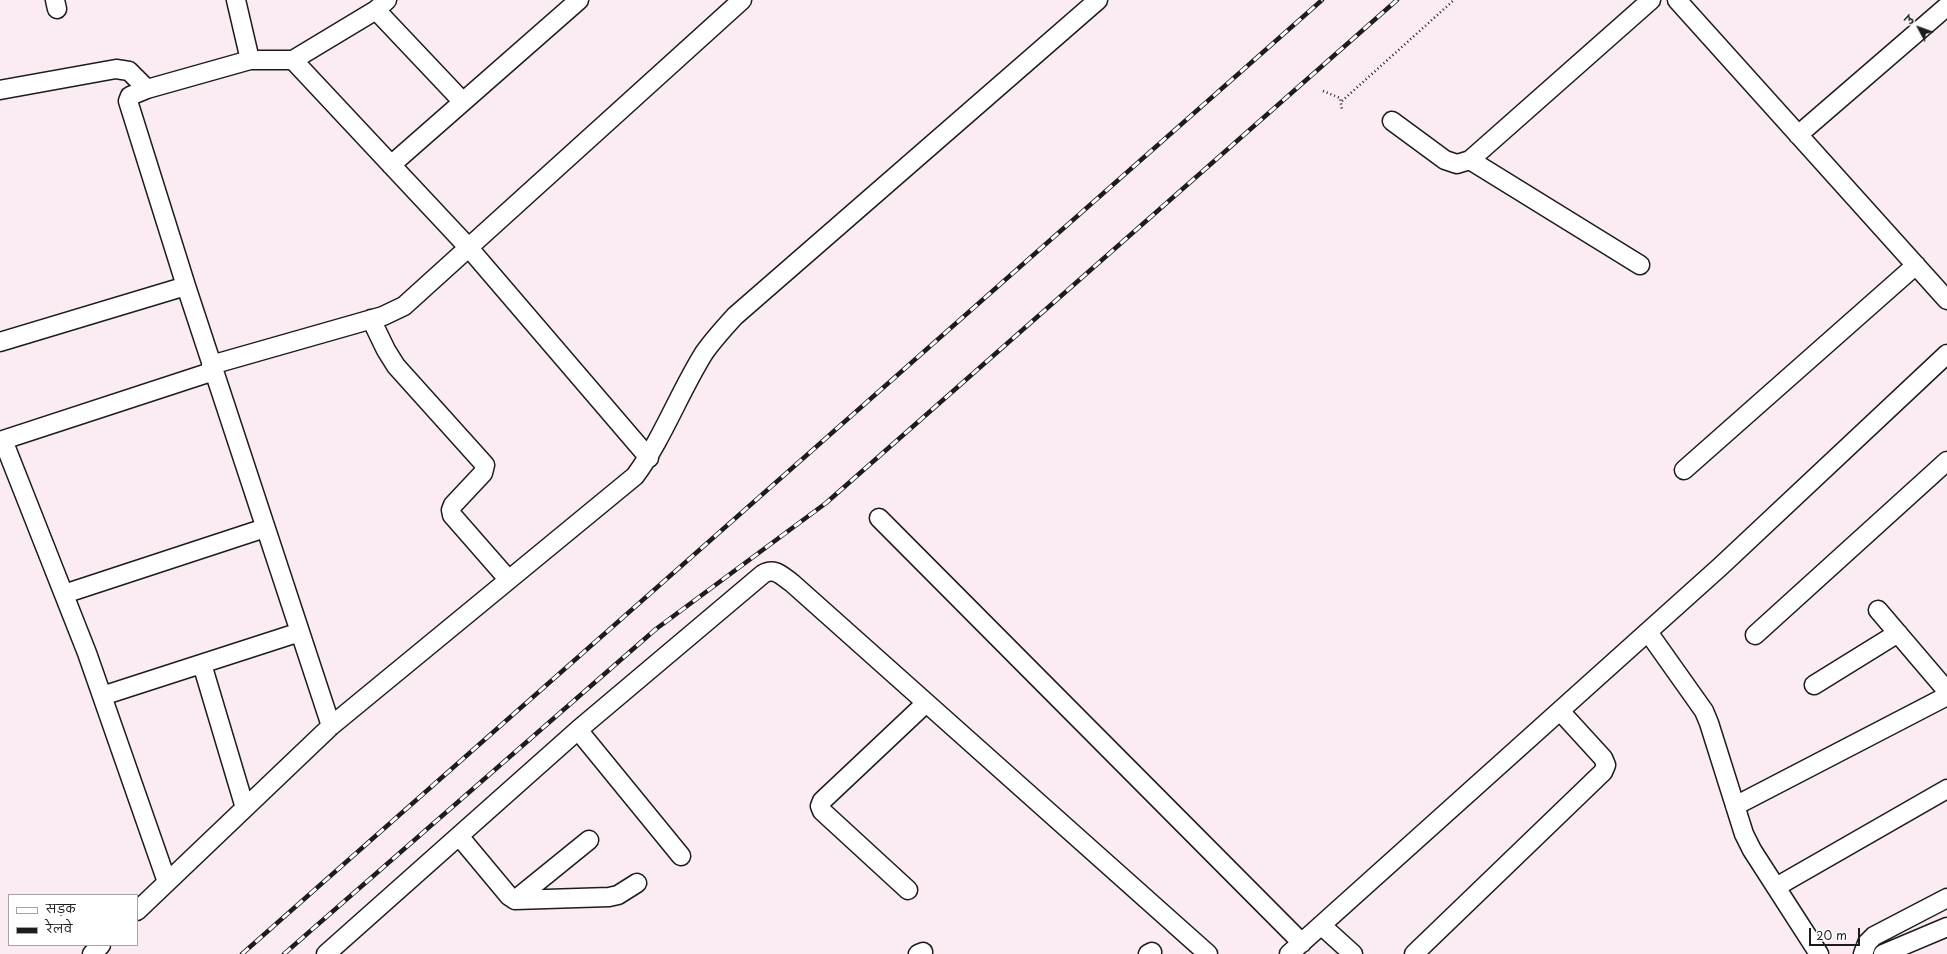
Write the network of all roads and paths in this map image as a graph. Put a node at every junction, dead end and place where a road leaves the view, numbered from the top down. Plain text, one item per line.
1 (236, 0) edge
2 (579, 0) edge
3 (742, 0) edge
4 (1098, 0) edge
5 (1454, 0) edge
6 (1651, 0) edge
7 (1677, 0) edge
8 (381, 5) edge
9 (1943, 6) edge
10 (250, 60) junction
11 (293, 60) junction
12 (147, 89) junction
13 (0, 90) edge
14 (1323, 91) dead end
15 (1342, 101) dead end
16 (464, 102) junction
17 (1342, 110) dead end
18 (1392, 122) dead end
19 (1798, 135) junction
20 (1470, 160) junction
21 (391, 165) junction
22 (469, 248) junction
23 (1640, 265) dead end
24 (1916, 265) junction
25 (186, 286) junction
26 (1947, 300) edge
27 (371, 319) junction
28 (0, 342) edge
29 (1947, 354) edge
30 (212, 368) junction
31 (1, 441) edge
32 (649, 458) junction
33 (1947, 461) edge
34 (1684, 470) dead end
35 (879, 518) dead end
36 (265, 528) junction
37 (508, 579) junction
38 (64, 594) junction
39 (1878, 610) dead end
40 (300, 632) junction
41 (1648, 632) junction
42 (1898, 633) junction
43 (1755, 636) dead end
44 (202, 664) junction
45 (1814, 685) dead end
46 (1947, 691) edge
47 (102, 696) junction
48 (1947, 696) edge
49 (926, 702) junction
50 (1560, 711) junction
51 (331, 726) junction
52 (578, 730) junction
53 (1947, 789) edge
54 (1735, 806) junction
55 (245, 808) junction
56 (459, 836) junction
57 (589, 840) dead end
58 (681, 856) dead end
59 (167, 882) junction
60 (637, 883) dead end
61 (1776, 886) junction
62 (908, 890) dead end
63 (1947, 898) edge
64 (515, 900) junction
65 (138, 910) edge
66 (1321, 925) junction
67 (1947, 927) edge
68 (100, 946) edge
69 (1296, 948) edge
70 (1917, 948) edge
71 (92, 954) edge
72 (326, 954) edge
73 (1208, 954) edge
74 (1354, 954) edge
75 (1414, 954) edge
76 (1819, 954) edge
77 (1863, 954) edge
78 (1883, 954) edge

1 - 10 street
2 - 16 street
3 - 22 street
4 - 32 street
5 - 15 path
6 - 20 street
7 - 19 street
8 - 11 street
8 - 16 street
9 - 19 street
10 - 11 street
10 - 12 street
11 - 21 street
12 - 13 street
12 - 25 street
14 - 17 path
16 - 21 street
18 - 20 street
19 - 24 street
20 - 23 street
21 - 22 street
22 - 27 street
22 - 32 street
24 - 26 street
24 - 34 street
25 - 28 street
25 - 30 street
27 - 30 street
27 - 37 street
29 - 41 street
30 - 31 street
30 - 36 street
31 - 38 street
32 - 37 street
33 - 43 street
35 - 69 street
36 - 38 street
36 - 40 street
37 - 51 street
38 - 47 street
39 - 42 street
40 - 44 street
40 - 51 street
41 - 50 street
41 - 54 street
42 - 45 street
42 - 46 street
44 - 47 street
44 - 55 street
47 - 59 street
48 - 54 street
49 - 52 street
49 - 62 street
49 - 73 street
50 - 66 street
50 - 75 street
51 - 55 street
52 - 56 street
52 - 58 street
53 - 61 street
54 - 61 street
55 - 59 street
56 - 64 street
56 - 72 street
57 - 64 street
59 - 65 street
60 - 64 street
61 - 76 street
63 - 77 street
66 - 69 street
66 - 74 street
67 - 70 street
68 - 71 street
70 - 78 street

